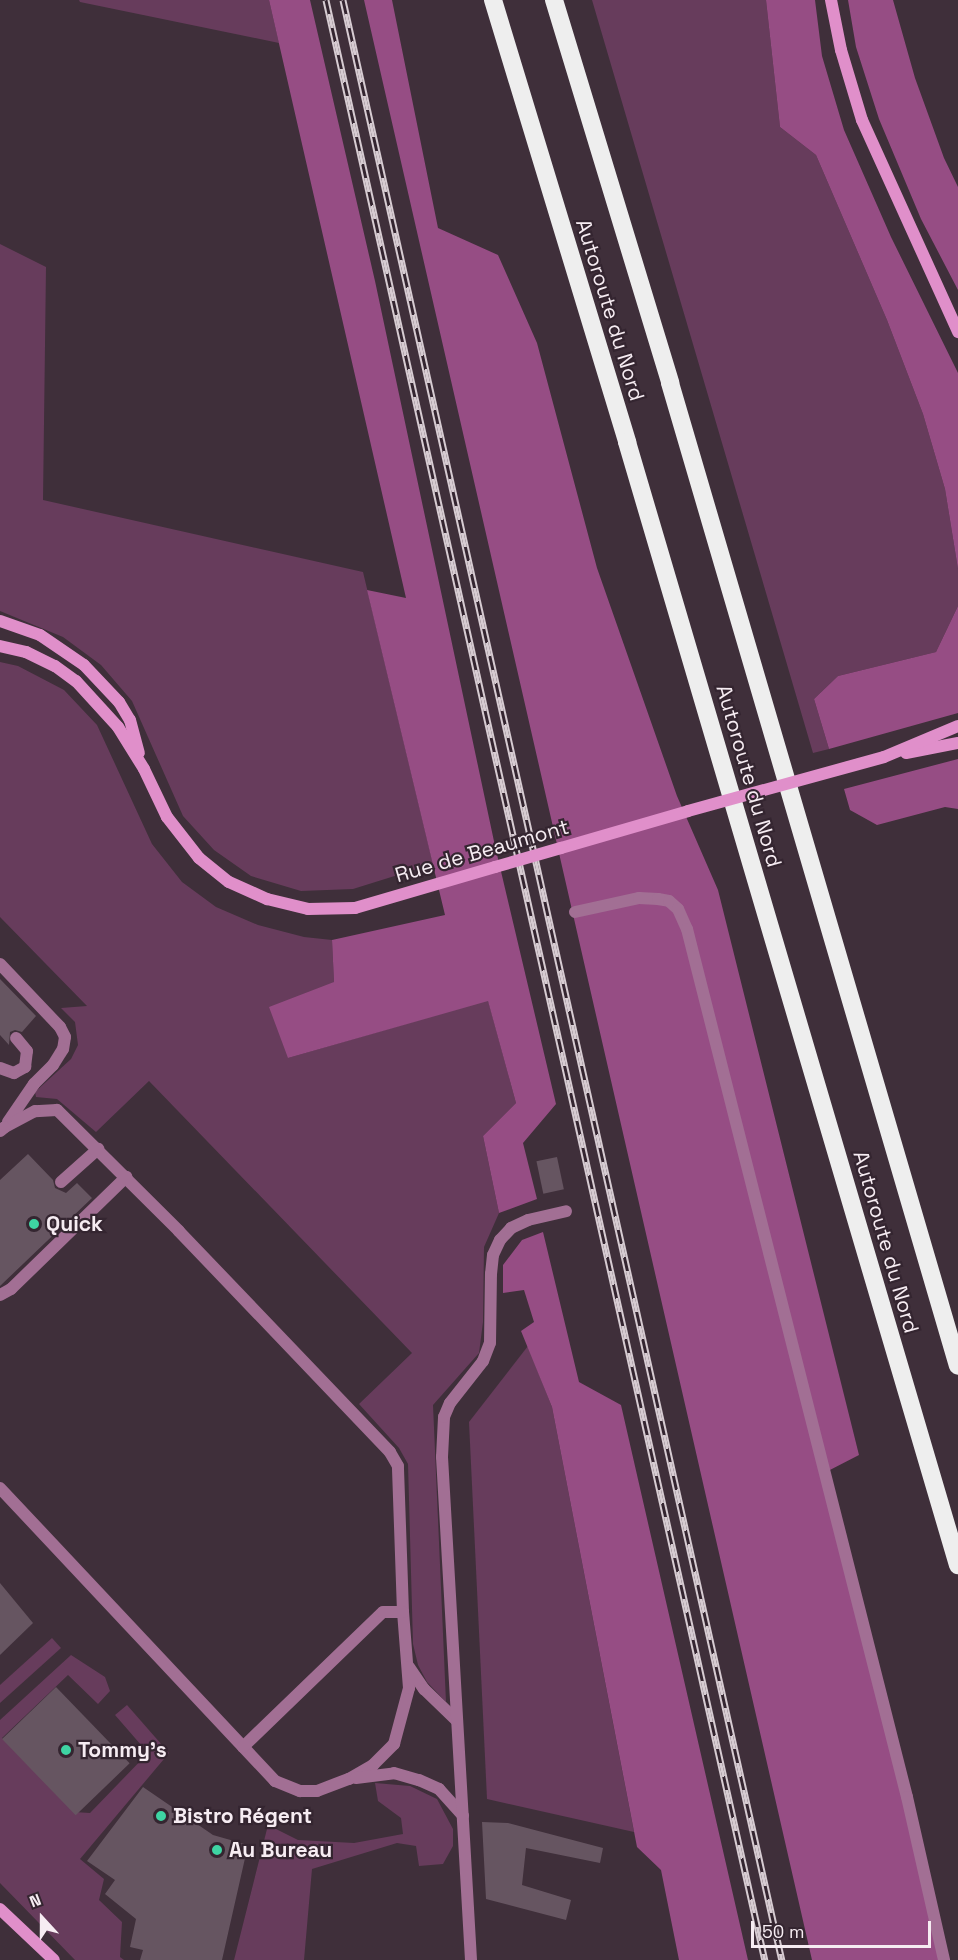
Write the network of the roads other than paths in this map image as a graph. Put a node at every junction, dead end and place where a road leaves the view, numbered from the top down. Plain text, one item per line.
1 (493, 0) edge
2 (554, 0) edge
3 (831, 0) edge
4 (958, 332) edge
5 (0, 621) edge
6 (0, 646) edge
7 (958, 726) edge
8 (958, 743) edge
9 (884, 757) junction
10 (144, 769) junction
11 (575, 912) dead end
12 (0, 964) edge
13 (16, 1038) dead end
14 (0, 1068) edge
15 (3, 1129) edge
16 (98, 1149) junction
17 (126, 1177) junction
18 (61, 1182) dead end
19 (566, 1211) dead end
20 (0, 1295) edge
21 (958, 1366) edge
22 (0, 1488) edge
23 (958, 1565) edge
24 (403, 1612) junction
25 (408, 1666) junction
26 (456, 1720) junction
27 (243, 1747) junction
28 (349, 1779) junction
29 (463, 1816) junction
30 (0, 1908) edge
31 (54, 1960) edge
32 (471, 1960) edge
33 (944, 1960) edge

1 - 23 highway, Autoroute du Nord
2 - 21 highway, Autoroute du Nord
3 - 4 street
5 - 10 street, Rue de Beaumont
6 - 10 street, Rue de Beaumont
7 - 9 street, Rue de Beaumont
8 - 9 street, Rue de Beaumont
9 - 10 street, Rue de Beaumont, bridge
11 - 33 lane
12 - 15 lane
13 - 14 lane
15 - 16 lane
16 - 17 lane
16 - 18 lane
17 - 20 lane
17 - 24 lane
19 - 26 lane
22 - 27 lane
24 - 25 lane
24 - 27 lane
25 - 26 lane
25 - 28 lane
26 - 29 lane
27 - 28 lane
28 - 29 lane
29 - 32 lane
30 - 31 street

